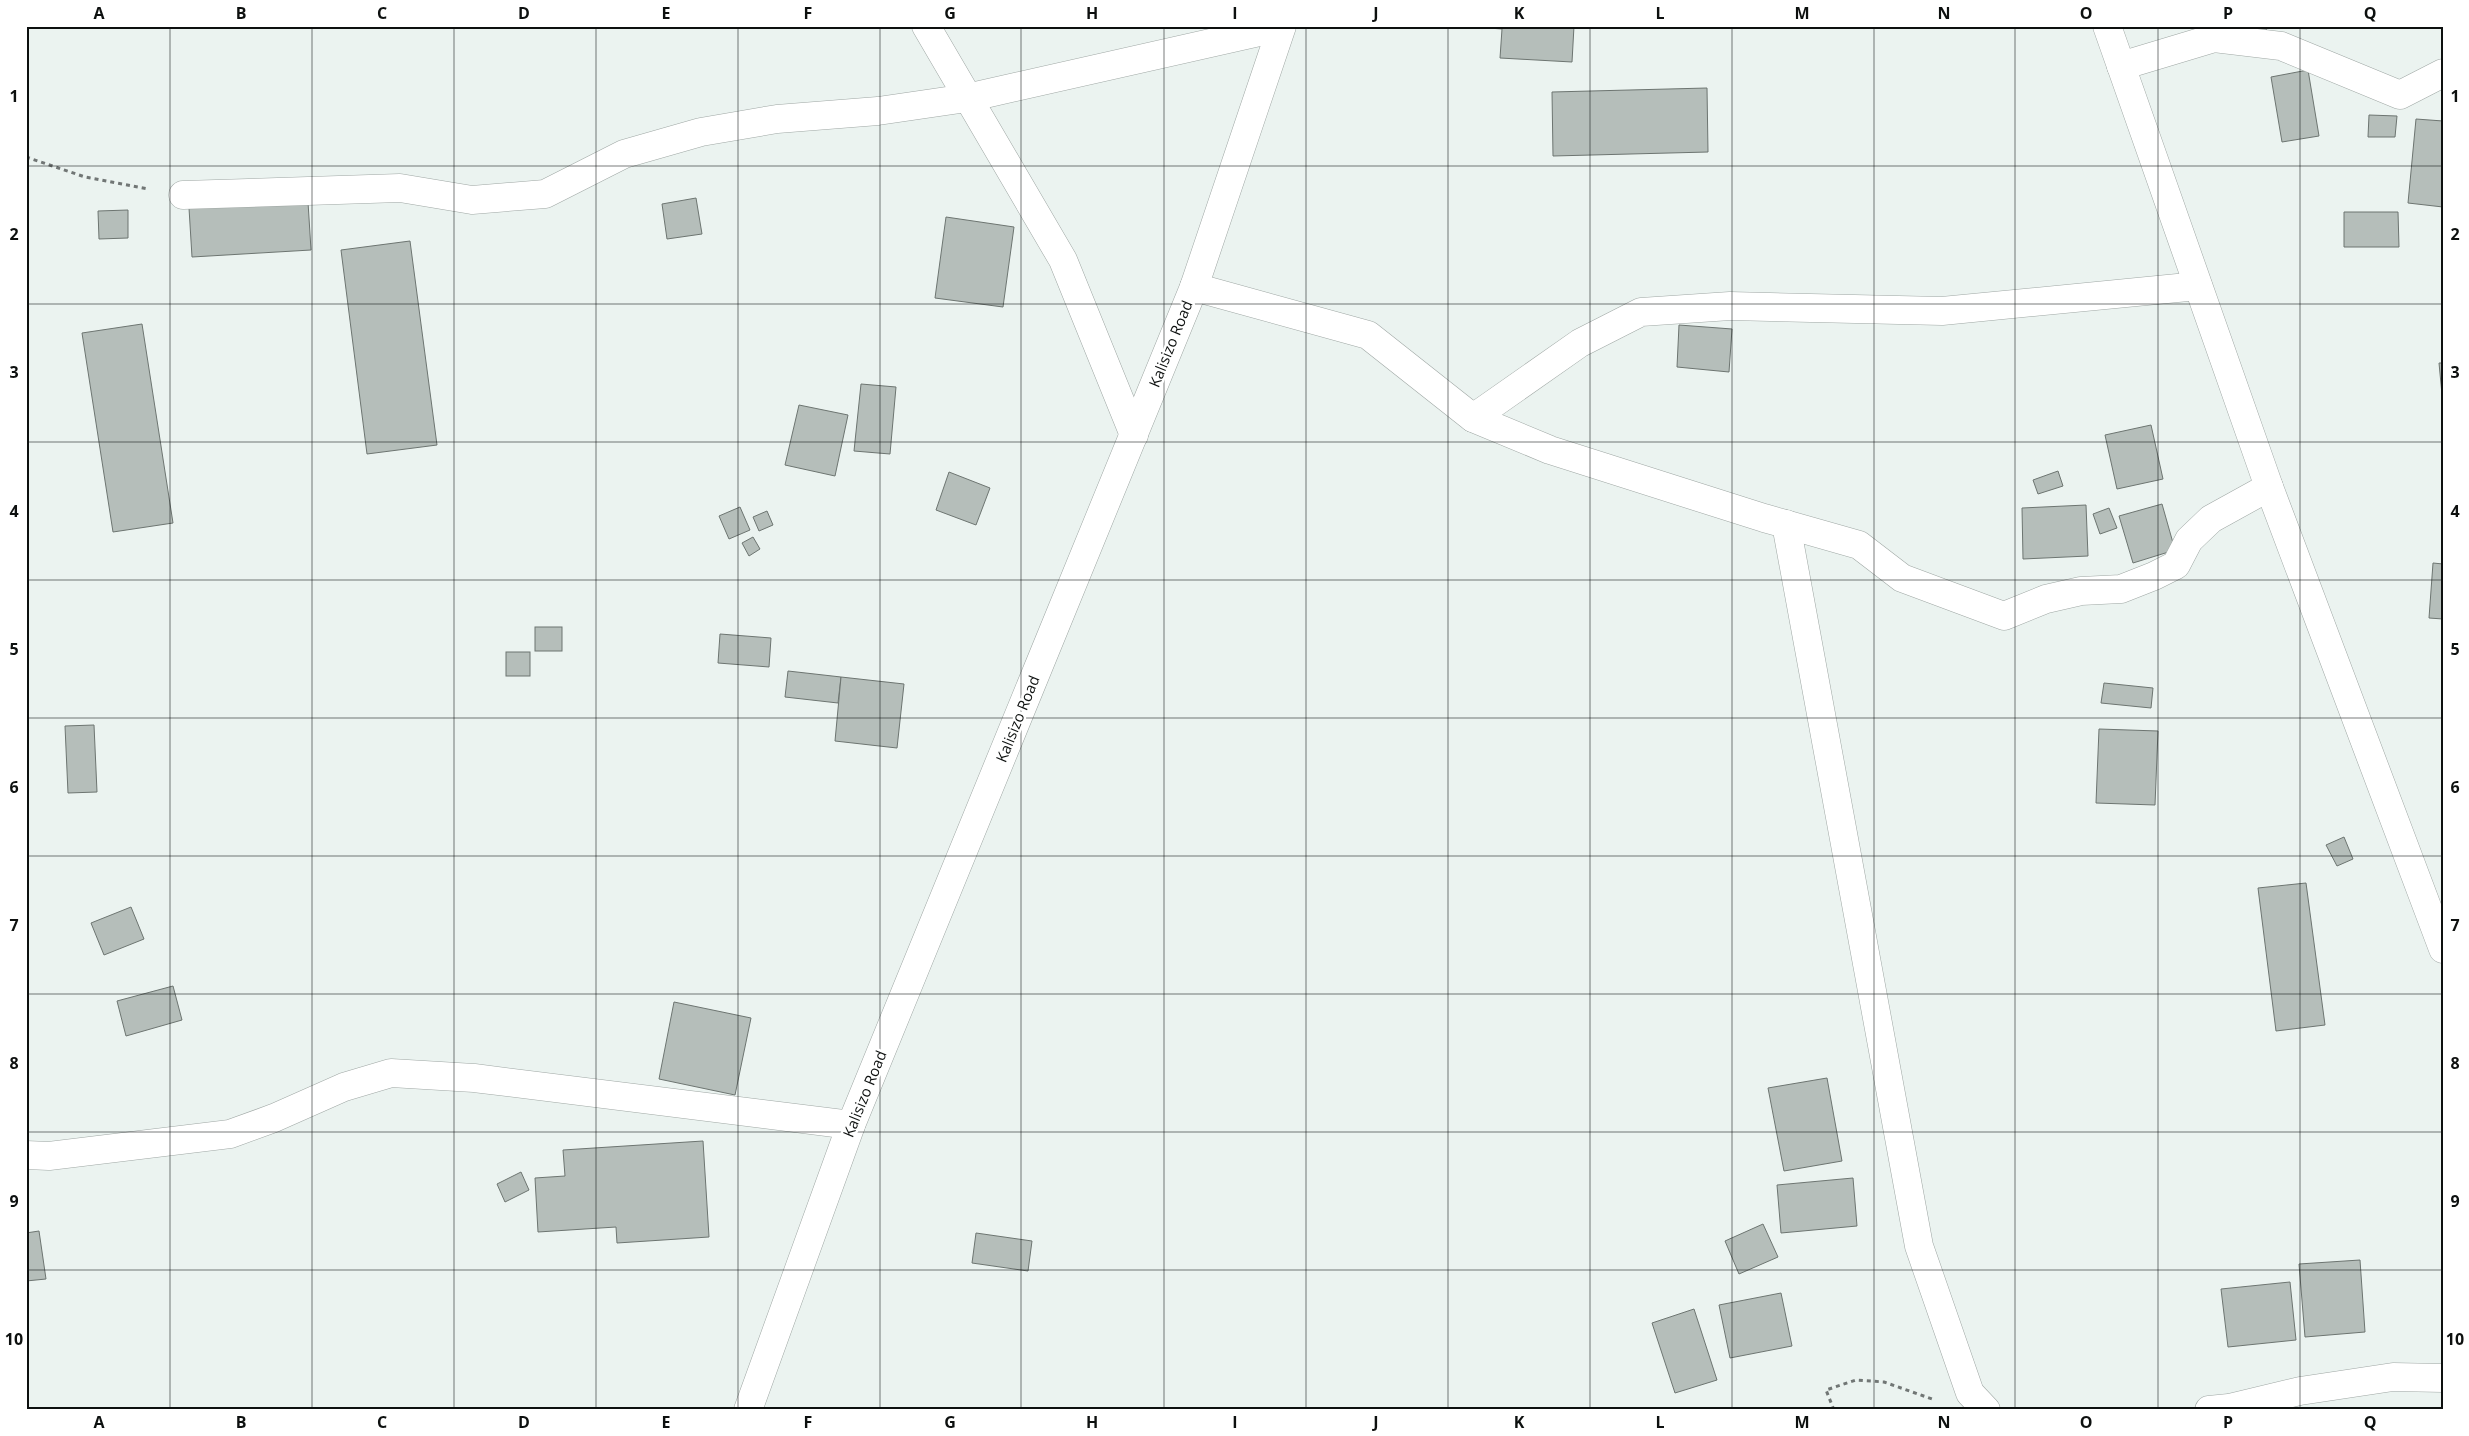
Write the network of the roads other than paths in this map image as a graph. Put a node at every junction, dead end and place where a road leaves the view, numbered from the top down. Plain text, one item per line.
1 (926, 26) edge
2 (2107, 26) edge
3 (1282, 27) edge
4 (2121, 66) junction
5 (2443, 73) edge
6 (967, 98) junction
7 (183, 195) road end
8 (2198, 286) junction
9 (1194, 287) junction
10 (1473, 418) junction
11 (1134, 435) junction
12 (2270, 487) junction
13 (1786, 524) junction
14 (2443, 949) edge
15 (851, 1126) junction
16 (26, 1155) edge
17 (2443, 1378) edge
18 (748, 1410) edge
19 (1986, 1410) edge
20 (2209, 1410) edge

1 - 6 street
2 - 4 street
3 - 6 street
3 - 9 street, Kalisizo Road
4 - 5 street
4 - 8 street
6 - 7 street
6 - 11 street
8 - 10 street
8 - 12 street
9 - 10 street
9 - 11 street, Kalisizo Road
10 - 13 street
11 - 15 street, Kalisizo Road
12 - 13 street
12 - 14 street
13 - 19 street
15 - 16 street
15 - 18 street, Kalisizo Road
17 - 20 street

